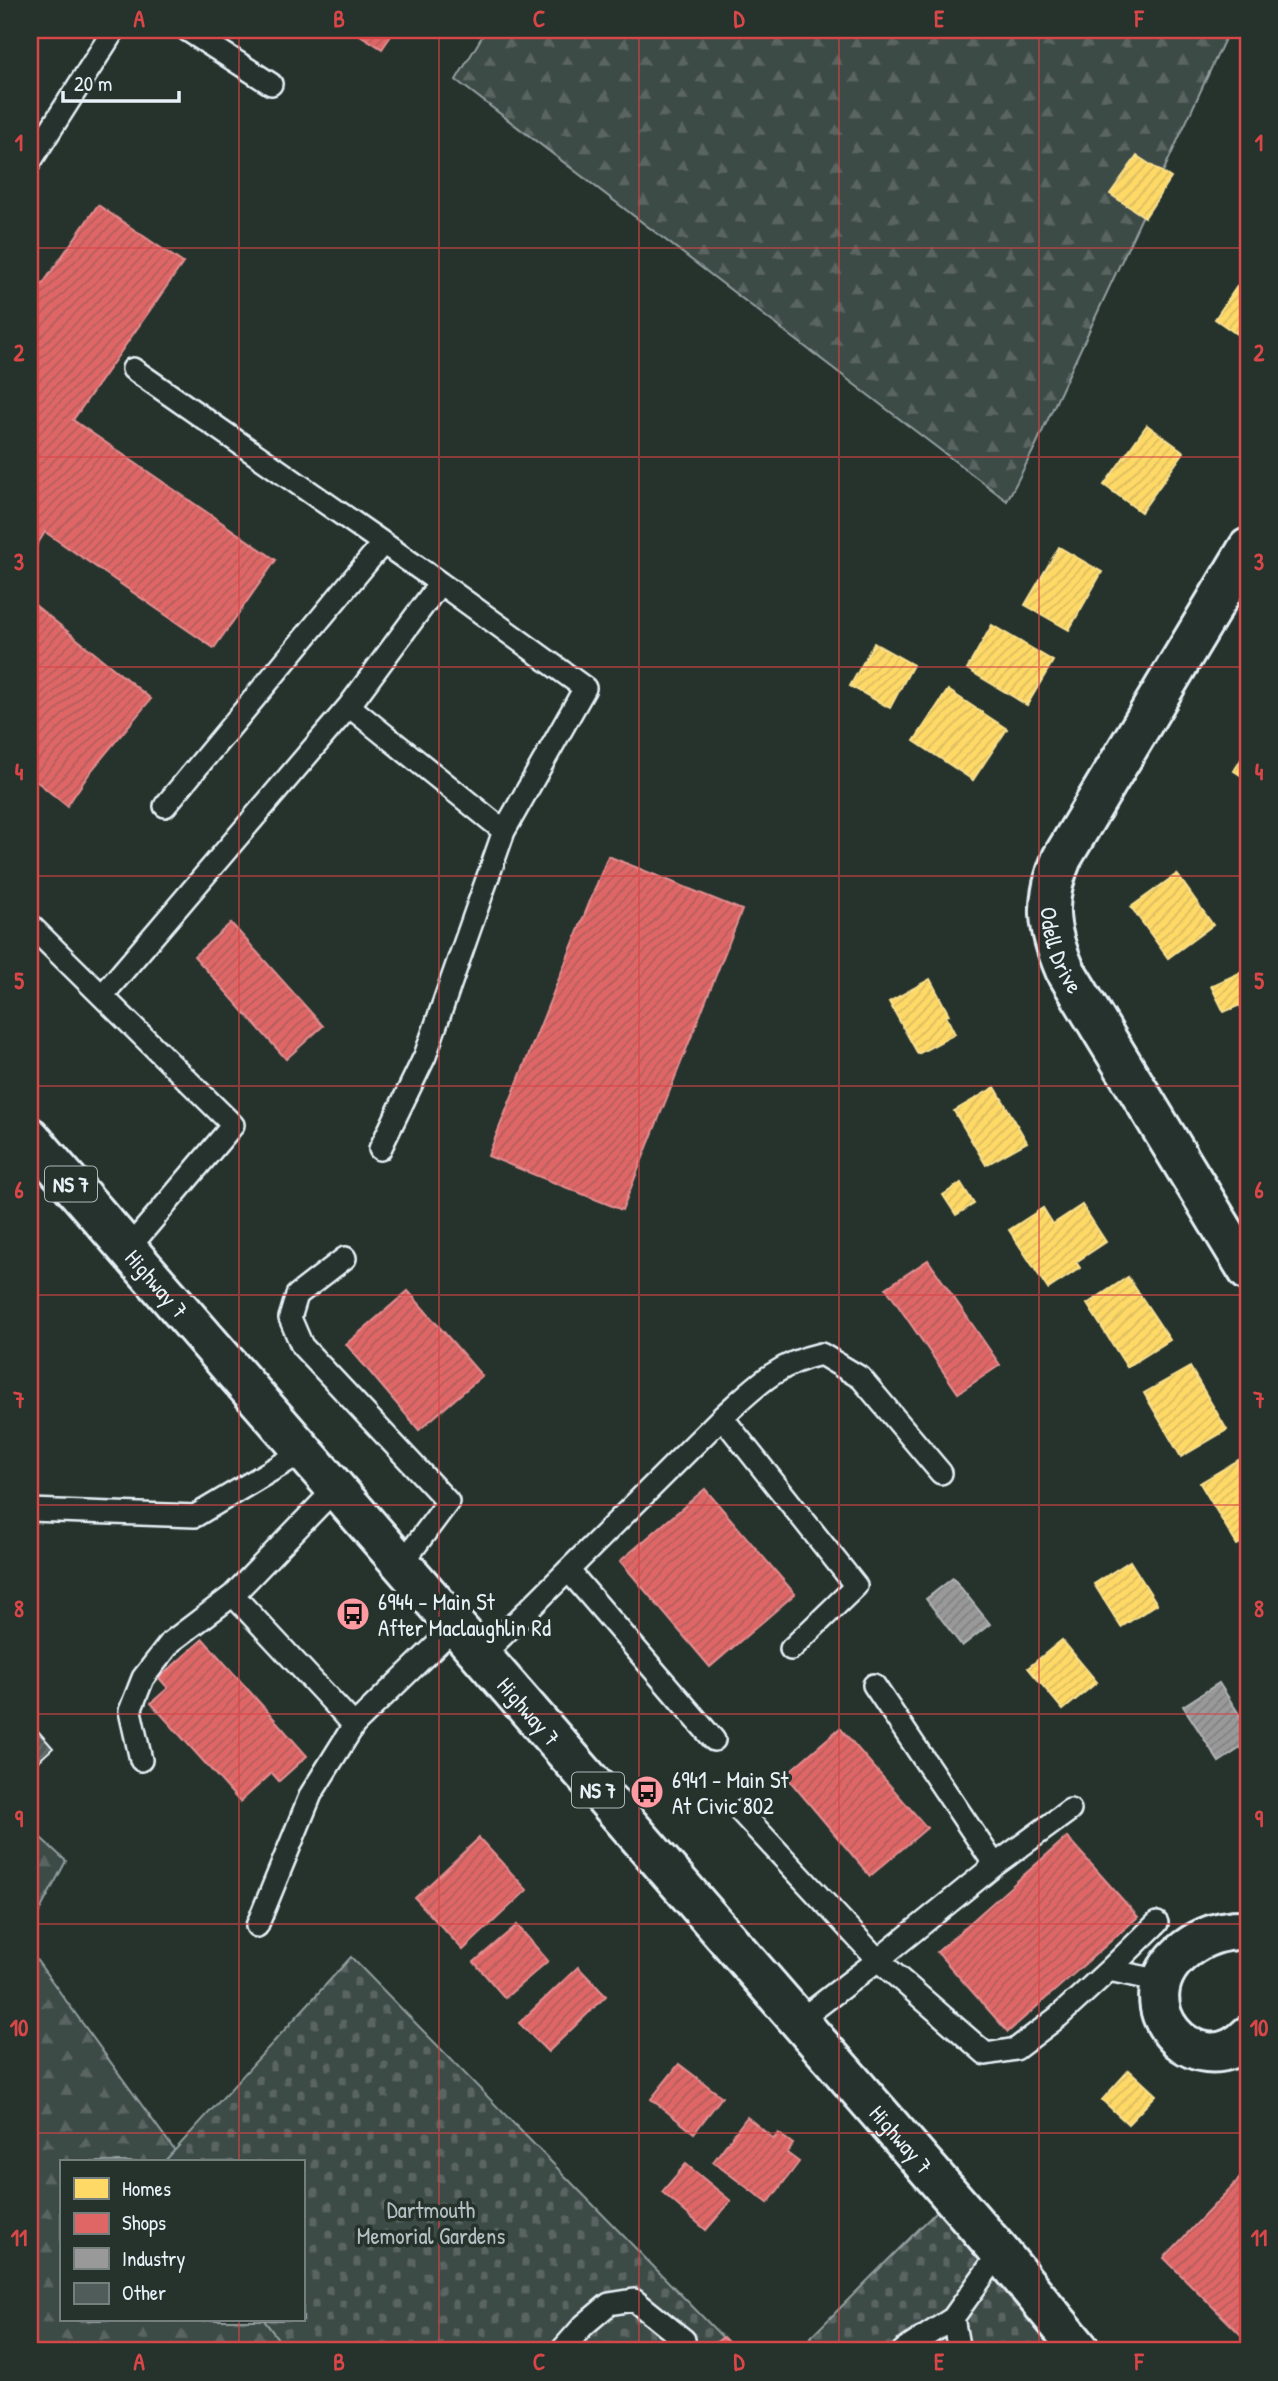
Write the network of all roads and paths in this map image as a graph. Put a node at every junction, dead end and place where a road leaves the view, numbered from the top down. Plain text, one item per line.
1 (114, 30) edge
2 (187, 30) edge
3 (271, 84) dead end
4 (30, 162) edge
5 (133, 369) dead end
6 (383, 543) junction
7 (1248, 548) edge
8 (440, 583) junction
9 (349, 706) junction
10 (165, 806) dead end
11 (504, 831) junction
12 (30, 925) edge
13 (102, 996) junction
14 (30, 1138) edge
15 (380, 1149) dead end
16 (128, 1249) junction
17 (345, 1258) dead end
18 (1248, 1270) edge
19 (722, 1417) junction
20 (304, 1451) junction
21 (941, 1473) dead end
22 (336, 1488) junction
23 (30, 1510) edge
24 (401, 1565) junction
25 (568, 1570) junction
26 (233, 1595) junction
27 (456, 1626) junction
28 (791, 1649) dead end
29 (482, 1656) junction
30 (874, 1685) dead end
31 (354, 1725) junction
32 (714, 1740) dead end
33 (141, 1760) dead end
34 (1070, 1810) dead end
35 (741, 1812) dead end
36 (995, 1865) junction
37 (1157, 1923) dead end
38 (257, 1926) dead end
39 (1246, 1931) edge
40 (878, 1960) junction
41 (1109, 1970) junction
42 (1161, 1981) junction
43 (799, 2021) junction
44 (1248, 2036) edge
45 (1000, 2252) junction
46 (953, 2318) junction
47 (684, 2340) dead end
48 (561, 2351) edge
49 (903, 2351) edge
50 (959, 2351) edge
51 (1081, 2351) edge

1 - 4 lane
2 - 3 lane
5 - 6 lane
6 - 8 lane
6 - 10 lane
7 - 18 main road, Odell Drive
8 - 9 lane
8 - 11 lane
9 - 11 lane
9 - 13 lane
11 - 15 lane
12 - 13 lane
13 - 16 lane
14 - 16 main road, Highway 7 / NS 7
16 - 20 main road, Highway 7 / NS 7
17 - 24 lane
19 - 21 lane
19 - 25 lane
19 - 28 lane
20 - 22 main road, Highway 7 / NS 7
20 - 23 lane
22 - 24 main road, Highway 7 / NS 7
22 - 26 lane
24 - 27 main road, Highway 7 / NS 7
25 - 29 lane
25 - 32 lane
26 - 31 lane
26 - 33 lane
27 - 29 main road, Highway 7 / NS 7
27 - 31 lane
29 - 43 main road, Highway 7 / NS 7
30 - 36 lane
31 - 38 lane
34 - 36 lane
35 - 40 lane
36 - 40 lane
37 - 41 lane
39 - 42 main road
40 - 41 lane
40 - 43 lane
41 - 42 lane
42 - 44 main road
43 - 45 main road, Highway 7 / NS 7
45 - 46 lane
45 - 51 main road, Highway 7 / NS 7
46 - 49 lane
46 - 50 lane
47 - 48 lane

